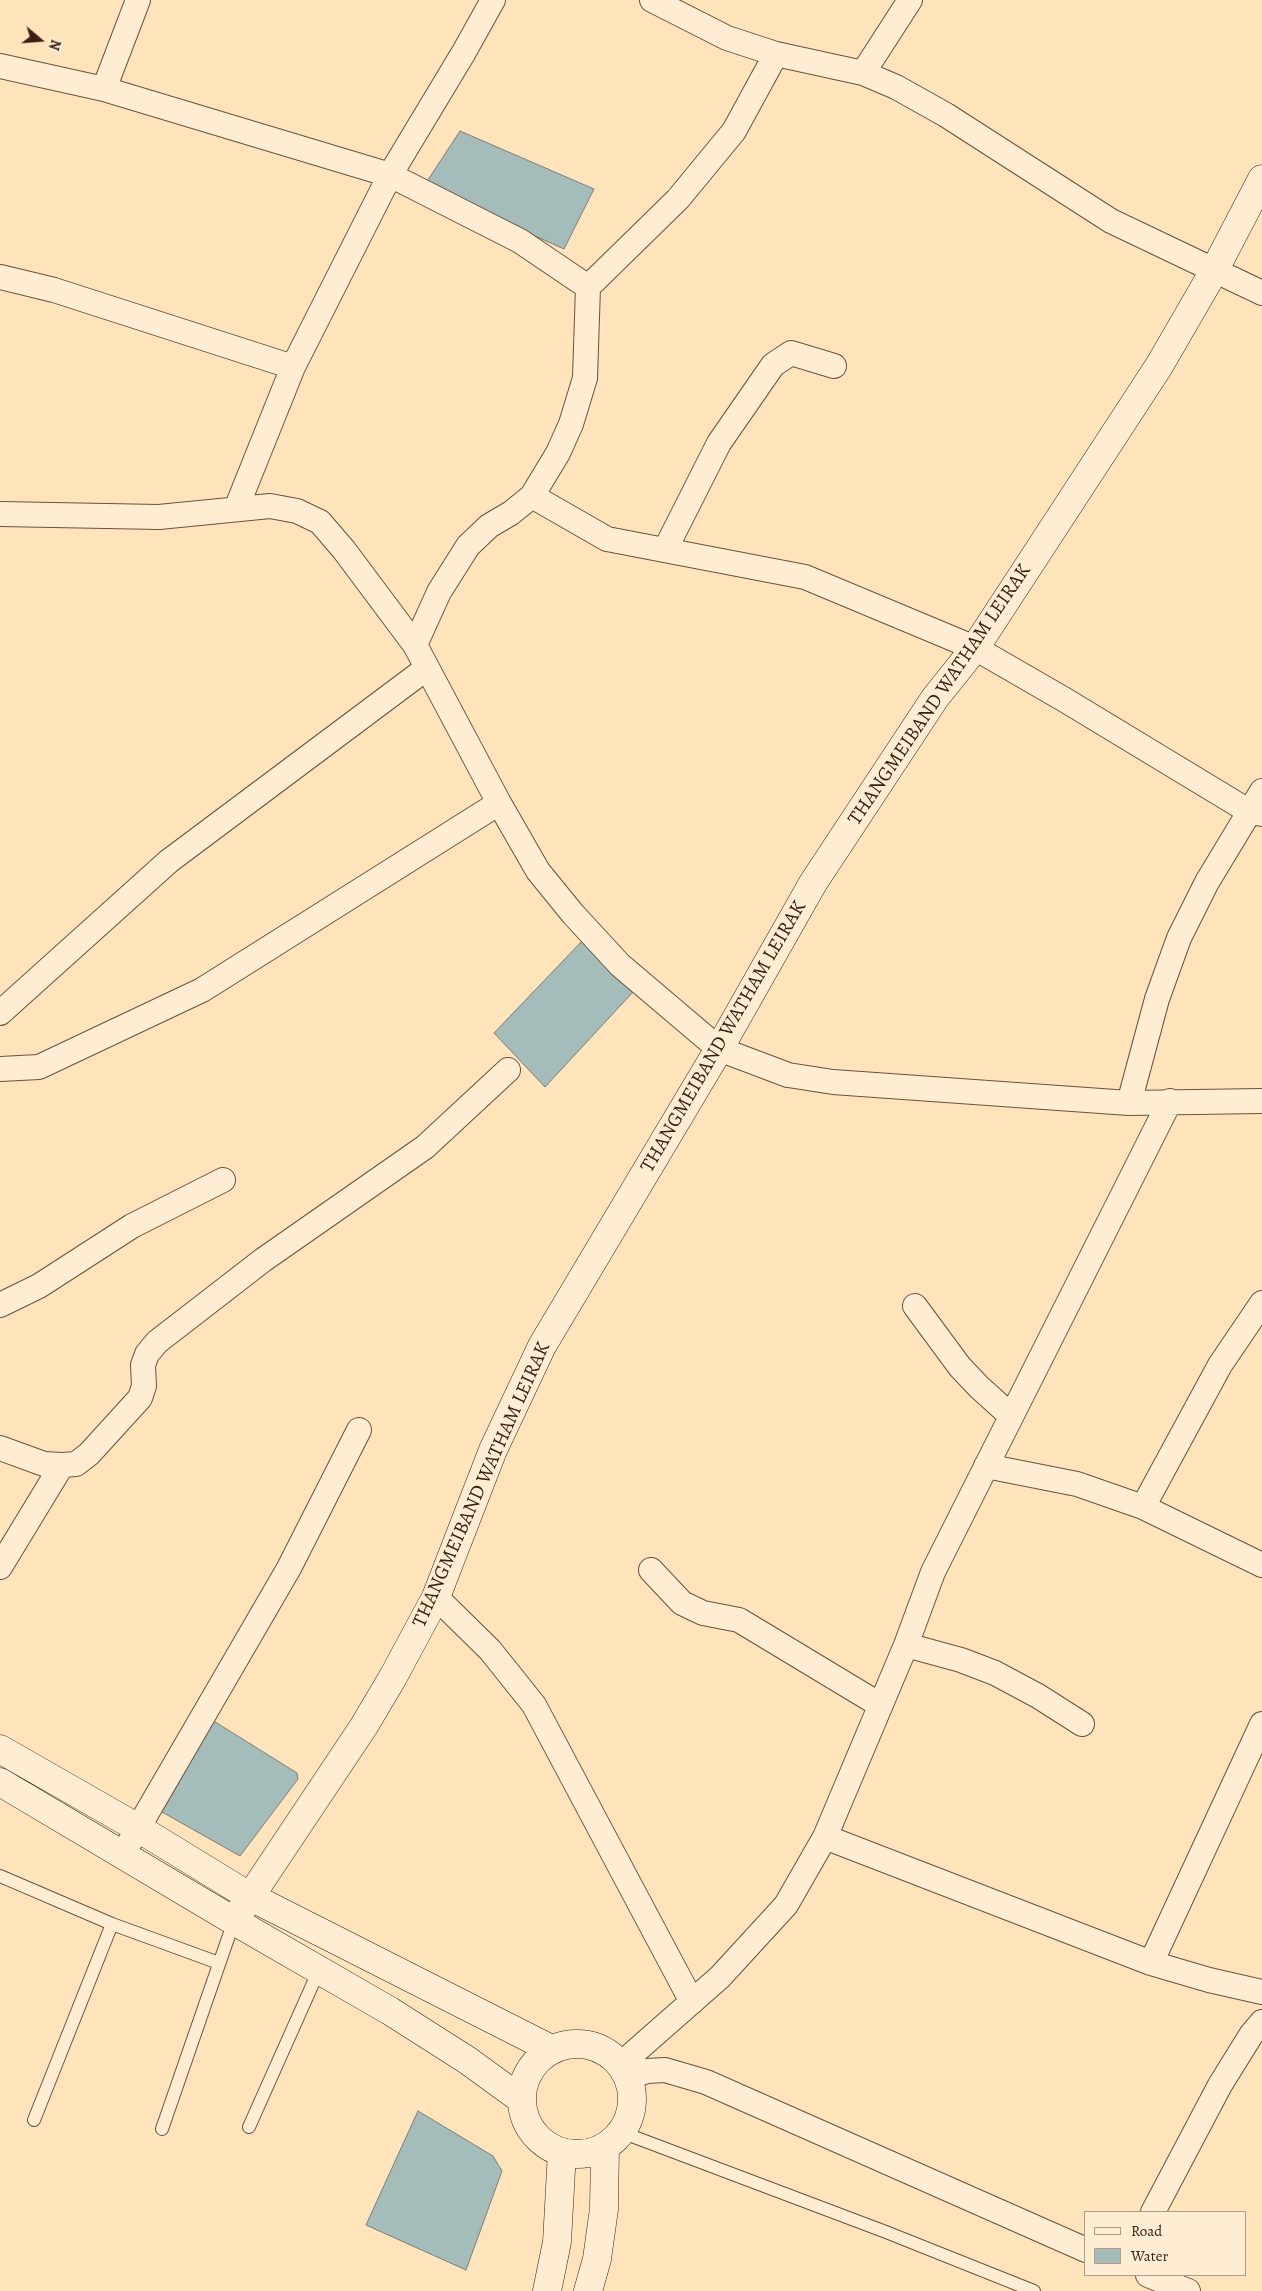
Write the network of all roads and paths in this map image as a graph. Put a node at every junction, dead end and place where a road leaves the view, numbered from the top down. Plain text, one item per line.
1 (138, 0) edge
2 (492, 0) edge
3 (652, 0) edge
4 (910, 0) edge
5 (776, 54) junction
6 (0, 66) edge
7 (863, 73) junction
8 (104, 89) junction
9 (390, 175) junction
10 (1262, 179) edge
11 (1214, 271) junction
12 (0, 277) edge
13 (588, 287) junction
14 (1262, 292) edge
15 (834, 366) dead end
16 (293, 367) junction
17 (532, 496) junction
18 (236, 509) junction
19 (0, 514) edge
20 (665, 550) junction
21 (415, 645) junction
22 (975, 648) junction
23 (427, 668) junction
24 (1262, 791) edge
25 (499, 803) junction
26 (1256, 813) edge
27 (0, 1013) edge
28 (719, 1049) junction
29 (0, 1069) edge
30 (508, 1070) dead end
31 (1170, 1101) junction
32 (1262, 1101) edge
33 (1129, 1103) junction
34 (223, 1180) dead end
35 (1262, 1303) edge
36 (0, 1305) edge
37 (915, 1306) dead end
38 (1010, 1415) junction
39 (359, 1430) dead end
40 (0, 1448) edge
41 (62, 1465) junction
42 (986, 1466) junction
43 (1143, 1507) junction
44 (1262, 1565) edge
45 (0, 1567) edge
46 (651, 1570) dead end
47 (436, 1597) junction
48 (906, 1645) junction
49 (880, 1705) junction
50 (1082, 1724) dead end
51 (1262, 1724) edge
52 (0, 1749) edge
53 (0, 1782) edge
54 (138, 1828) junction
55 (825, 1837) junction
56 (123, 1854) junction
57 (0, 1876) edge
58 (249, 1896) junction
59 (234, 1921) junction
60 (112, 1924) junction
61 (219, 1963) junction
62 (1151, 1963) junction
63 (319, 1970) junction
64 (1262, 1992) edge
65 (692, 2002) junction
66 (1262, 2022) edge
67 (551, 2049) junction
68 (624, 2071) junction
69 (522, 2100) junction
70 (34, 2120) dead end
71 (249, 2127) dead end
72 (162, 2129) dead end
73 (613, 2139) junction
74 (562, 2152) junction
75 (1154, 2211) edge
76 (1084, 2249) edge
77 (1150, 2276) edge
78 (547, 2291) edge
79 (588, 2291) edge
80 (1034, 2291) edge
81 (1188, 2291) edge

1 - 8 street
2 - 9 street
3 - 5 street
4 - 7 street
5 - 7 street
5 - 13 street
6 - 8 street
7 - 11 street
8 - 9 street
9 - 13 street
9 - 16 street
10 - 11 street, THANGMEIBAND WATHAM LEIRAK
11 - 14 street
11 - 22 street, THANGMEIBAND WATHAM LEIRAK
12 - 16 street
13 - 17 street
15 - 20 street
16 - 18 street
17 - 20 street
17 - 21 street
18 - 19 street
18 - 21 street
20 - 22 street
21 - 23 street
22 - 26 street
22 - 28 street, THANGMEIBAND WATHAM LEIRAK
23 - 25 street
23 - 27 street
24 - 26 street
25 - 28 street
25 - 29 street
26 - 33 street
28 - 33 street
28 - 47 street, THANGMEIBAND WATHAM LEIRAK
30 - 41 street
31 - 32 street
31 - 33 street
31 - 38 street
34 - 36 street
35 - 43 street
37 - 38 street
38 - 42 street
39 - 54 street
40 - 41 street
41 - 45 street
42 - 43 street
42 - 48 street
43 - 44 street
46 - 49 street
47 - 58 street, THANGMEIBAND WATHAM LEIRAK
47 - 65 street
48 - 49 street
48 - 50 street
49 - 55 street
51 - 62 street
52 - 54 street
53 - 56 street
54 - 56 street
54 - 58 street
55 - 62 street
55 - 65 street
56 - 59 street
57 - 60 lane
58 - 59 street, THANGMEIBAND WATHAM LEIRAK
58 - 67 street
59 - 61 lane
59 - 63 street
60 - 61 lane
60 - 70 lane
61 - 72 lane
62 - 64 street
63 - 69 street
63 - 71 lane
65 - 68 street
66 - 75 street
67 - 68 street
67 - 69 street
68 - 73 street
68 - 76 street
69 - 74 street
73 - 74 street
73 - 79 street
73 - 80 lane
74 - 78 street
77 - 81 street

